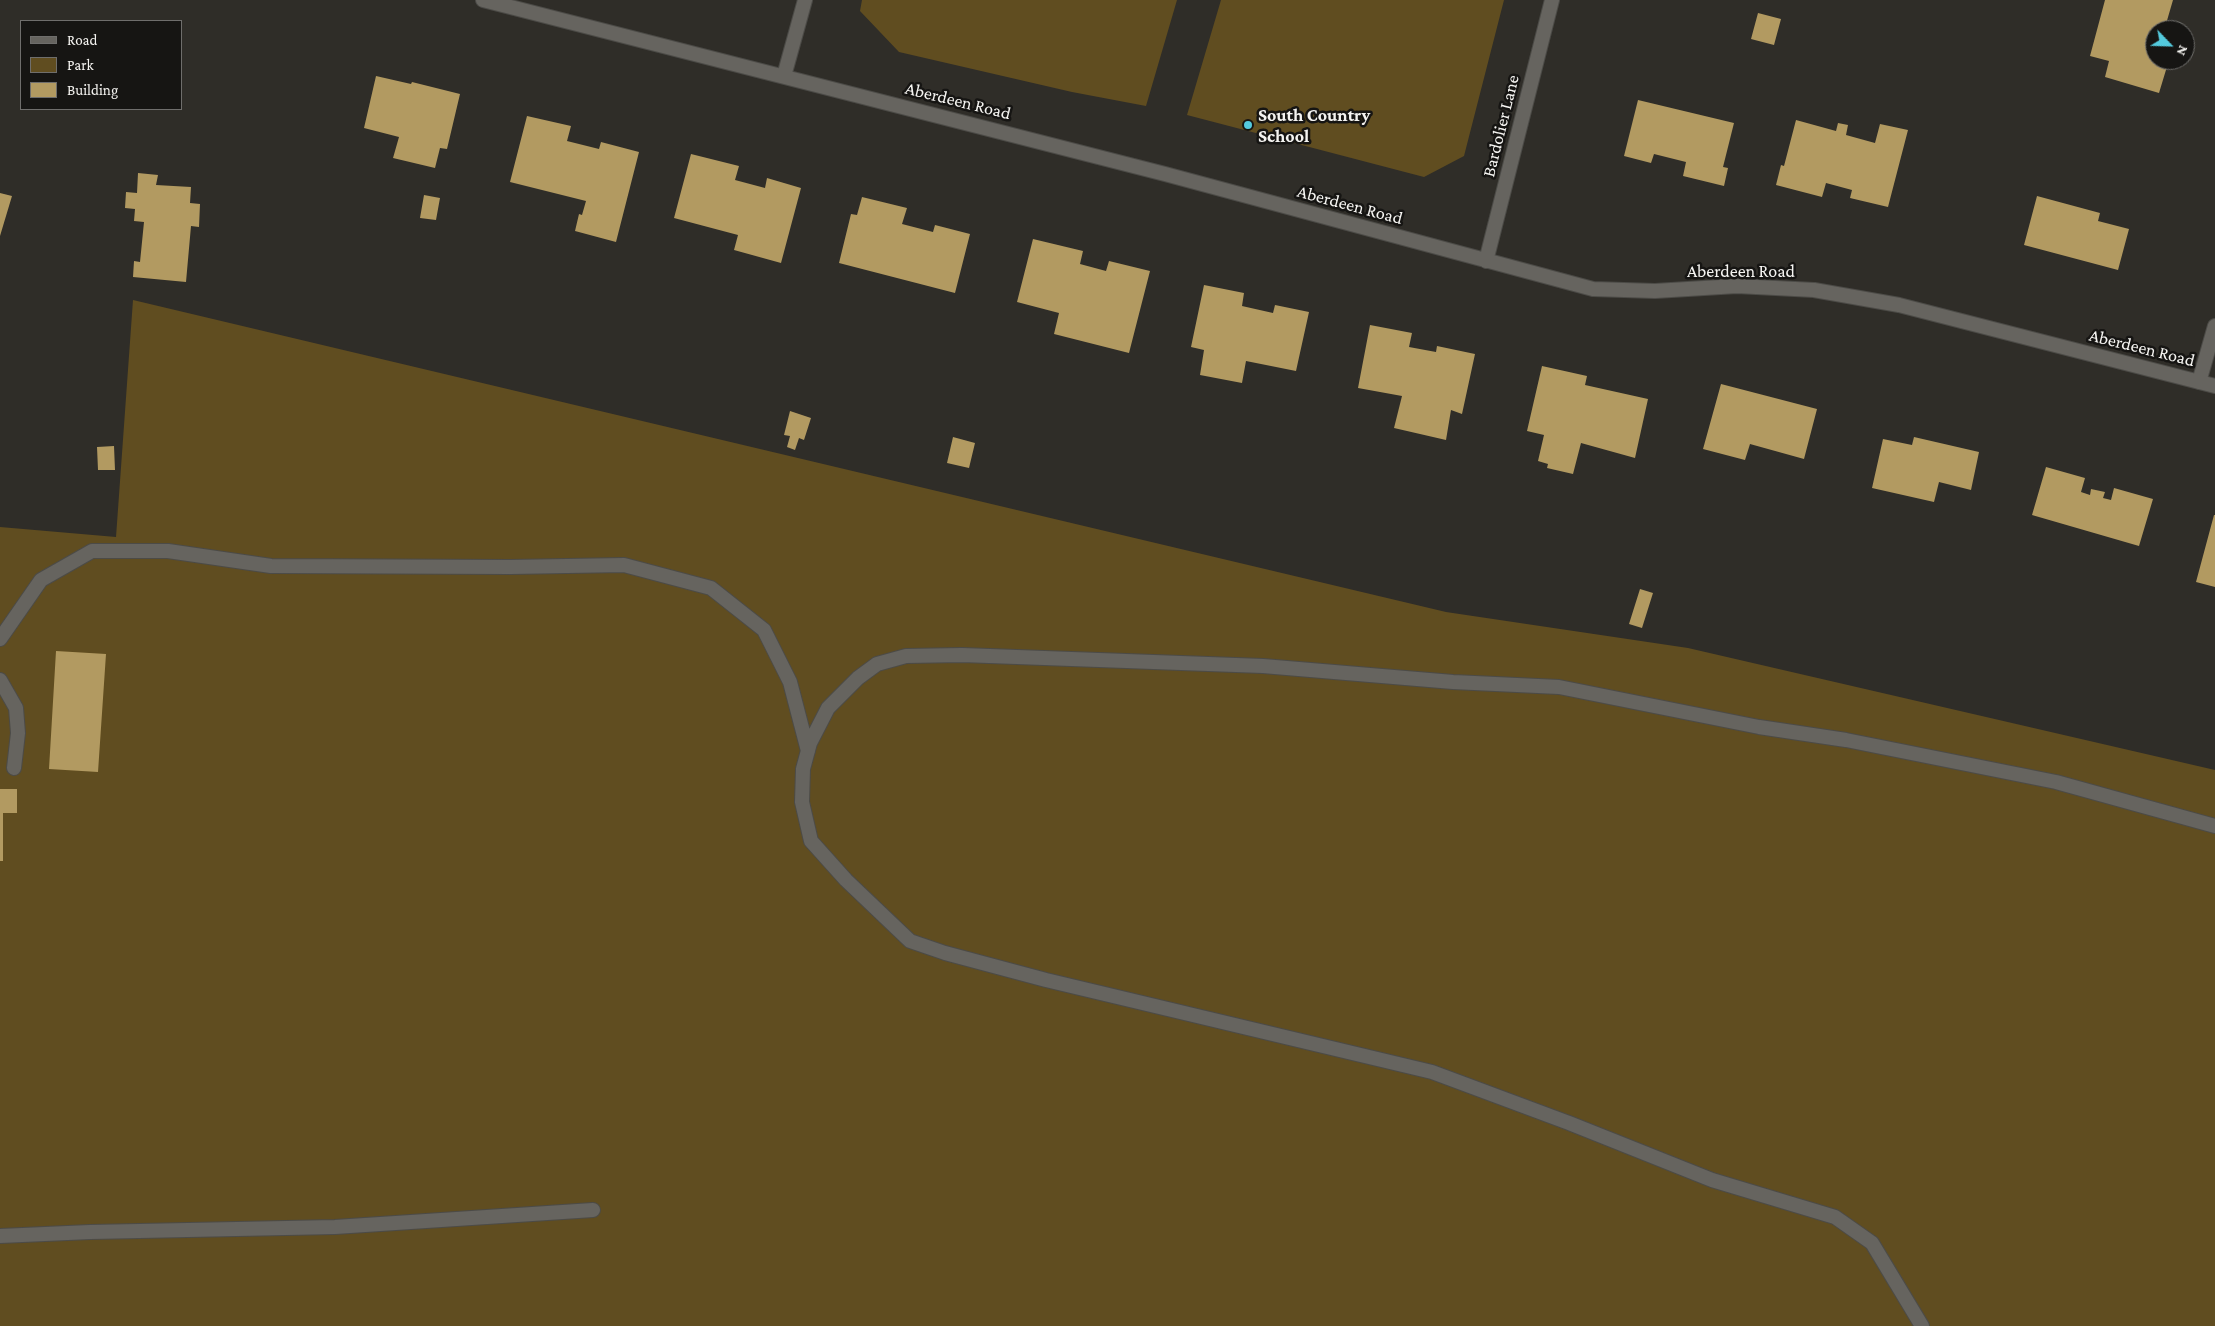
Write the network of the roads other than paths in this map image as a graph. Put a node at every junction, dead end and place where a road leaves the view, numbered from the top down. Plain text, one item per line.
1 (483, 0) edge
2 (805, 0) edge
3 (1552, 0) edge
4 (784, 76) junction
5 (1486, 261) junction
6 (2215, 326) edge
7 (2199, 382) junction
8 (2215, 386) edge
9 (0, 639) edge
10 (0, 680) edge
11 (808, 750) junction
12 (14, 768) dead end
13 (2215, 826) edge
14 (594, 1210) dead end
15 (0, 1236) edge
16 (1922, 1326) edge

1 - 4 street, Aberdeen Road
2 - 4 street
3 - 5 street, Bardolier Lane
4 - 5 street, Aberdeen Road
5 - 7 street, Aberdeen Road
6 - 7 street
7 - 8 street, Aberdeen Road
9 - 11 street
10 - 12 street
11 - 13 street
11 - 16 street
14 - 15 street

